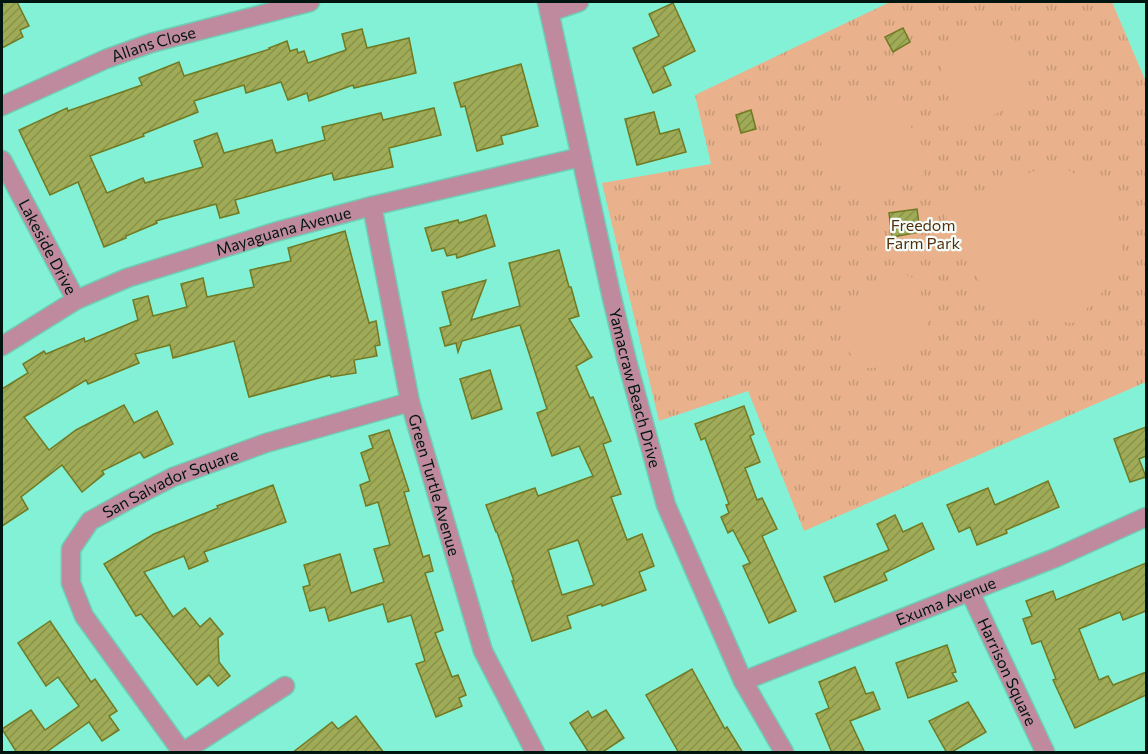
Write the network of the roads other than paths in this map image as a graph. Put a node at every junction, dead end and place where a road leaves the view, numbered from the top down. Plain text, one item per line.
1 (310, 2) edge
2 (579, 2) edge
3 (549, 7) edge
4 (2, 106) edge
5 (580, 158) junction
6 (2, 160) edge
7 (372, 206) junction
8 (76, 300) junction
9 (2, 346) edge
10 (410, 402) junction
11 (1146, 518) edge
12 (970, 592) junction
13 (743, 681) junction
14 (285, 686) dead end
15 (183, 753) edge
16 (535, 753) edge
17 (784, 753) edge
18 (1045, 753) edge

1 - 4 street, Allans Close
2 - 3 street
3 - 5 street, Yamacraw Beach Drive
5 - 7 street, Mayaguana Avenue
5 - 13 street, Yamacraw Beach Drive
6 - 8 street, Lakeside Drive
7 - 8 street, Mayaguana Avenue
7 - 10 street, Green Turtle Avenue
8 - 9 street, Mayaguana Avenue
10 - 15 street, San Salvador Square
10 - 16 street, Green Turtle Avenue
11 - 12 street, Exuma Avenue
12 - 13 street, Exuma Avenue
12 - 18 street, Harrison Square
13 - 17 street, Yamacraw Beach Drive
14 - 15 street

